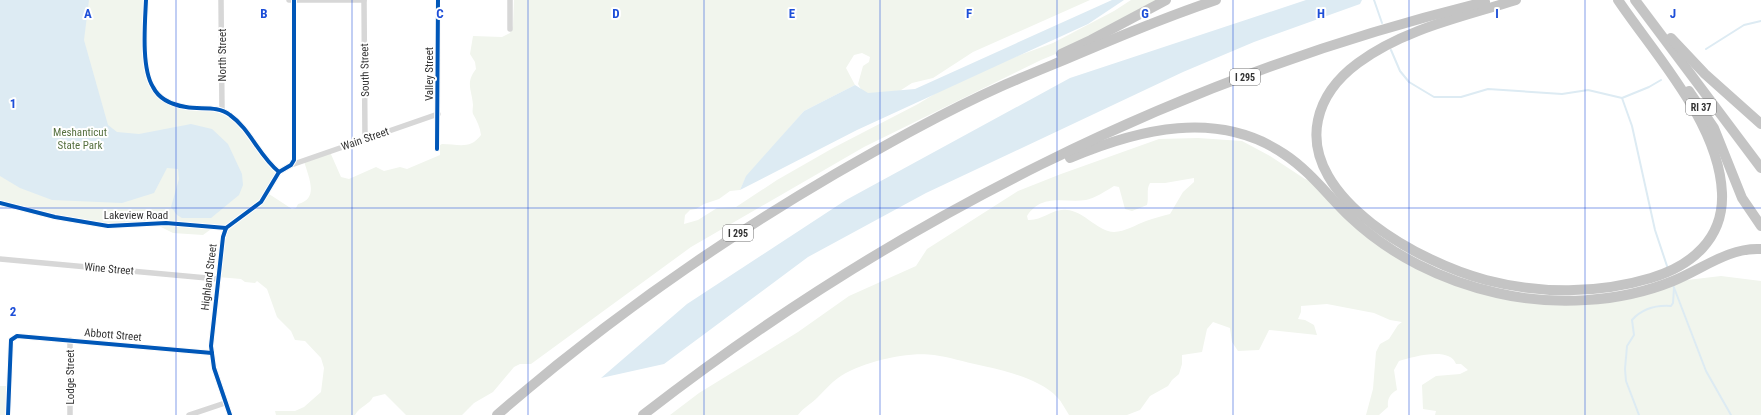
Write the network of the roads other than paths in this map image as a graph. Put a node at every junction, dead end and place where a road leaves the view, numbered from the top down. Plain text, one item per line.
1 (146, 0) edge
2 (221, 0) edge
3 (289, 0) edge
4 (294, 0) edge
5 (364, 0) edge
6 (438, 0) edge
7 (510, 0) edge
8 (1166, 0) edge
9 (1216, 0) edge
10 (1495, 0) edge
11 (1516, 0) edge
12 (1619, 0) edge
13 (1636, 0) edge
14 (510, 29) dead end
15 (1002, 86) junction
16 (222, 110) junction
17 (438, 114) junction
18 (1761, 124) edge
19 (365, 139) junction
20 (438, 149) dead end
21 (291, 165) junction
22 (1761, 168) edge
23 (279, 172) junction
24 (1006, 182) junction
25 (0, 203) edge
26 (1761, 226) edge
27 (226, 228) junction
28 (1761, 249) edge
29 (0, 259) edge
30 (1684, 271) junction
31 (218, 279) junction
32 (1662, 280) junction
33 (70, 340) junction
34 (212, 353) junction
35 (225, 403) junction
36 (8, 415) edge
37 (70, 415) edge
38 (189, 415) edge
39 (230, 415) edge
40 (496, 415) edge
41 (643, 415) edge

1 - 16 street
2 - 16 street, North Street
3 - 4 street
4 - 5 street
4 - 21 street
5 - 19 street, South Street
6 - 17 street, Valley Street
7 - 14 street
8 - 15 highway
9 - 15 highway, I 295
10 - 24 highway, I 295
11 - 32 highway
12 - 26 highway, RI 37
12 - 30 highway
13 - 18 highway
13 - 22 highway, RI 37
15 - 40 highway, I 295
16 - 23 street
17 - 19 street, Wain Street
17 - 20 street, Valley Street
19 - 21 street, Wain Street
21 - 23 street
23 - 27 street
24 - 32 highway
24 - 41 highway, I 295
25 - 27 street, Lakeview Road
27 - 31 street, Highland Street
28 - 30 highway
29 - 31 street, Wine Street
30 - 32 highway
31 - 34 street, Highland Street
33 - 34 street, Abbott Street
33 - 36 street, Abbott Street
33 - 37 street, Lodge Street
34 - 35 street, Highland Street
35 - 38 street
35 - 39 street, Highland Street

